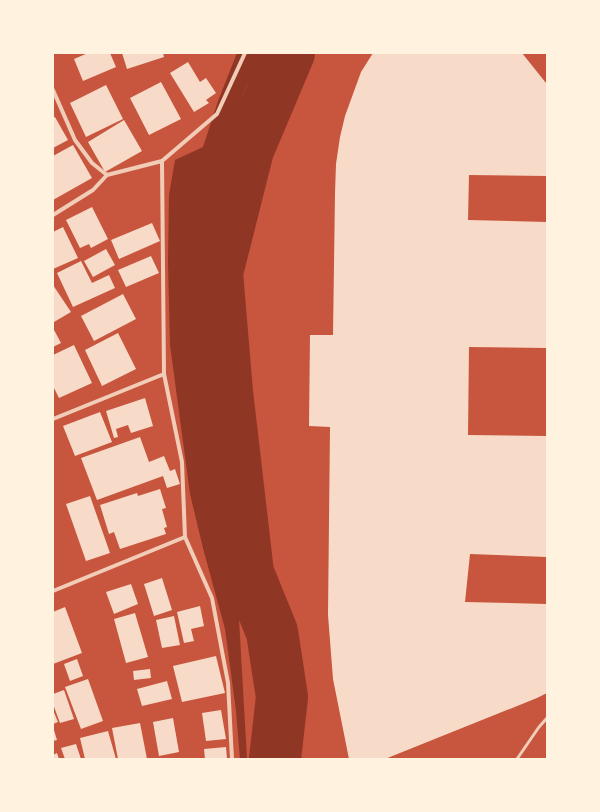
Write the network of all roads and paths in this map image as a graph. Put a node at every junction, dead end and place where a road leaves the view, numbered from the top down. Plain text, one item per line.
1 (245, 53) edge
2 (53, 90) edge
3 (162, 161) junction
4 (107, 175) junction
5 (53, 215) edge
6 (164, 374) junction
7 (53, 419) edge
8 (184, 537) junction
9 (53, 591) edge
10 (547, 718) edge
11 (232, 759) edge
12 (517, 759) edge

1 - 3 street
2 - 4 street
3 - 4 street
3 - 6 street
4 - 5 street
6 - 7 street
6 - 8 street
8 - 9 street
8 - 11 street
10 - 12 lane

